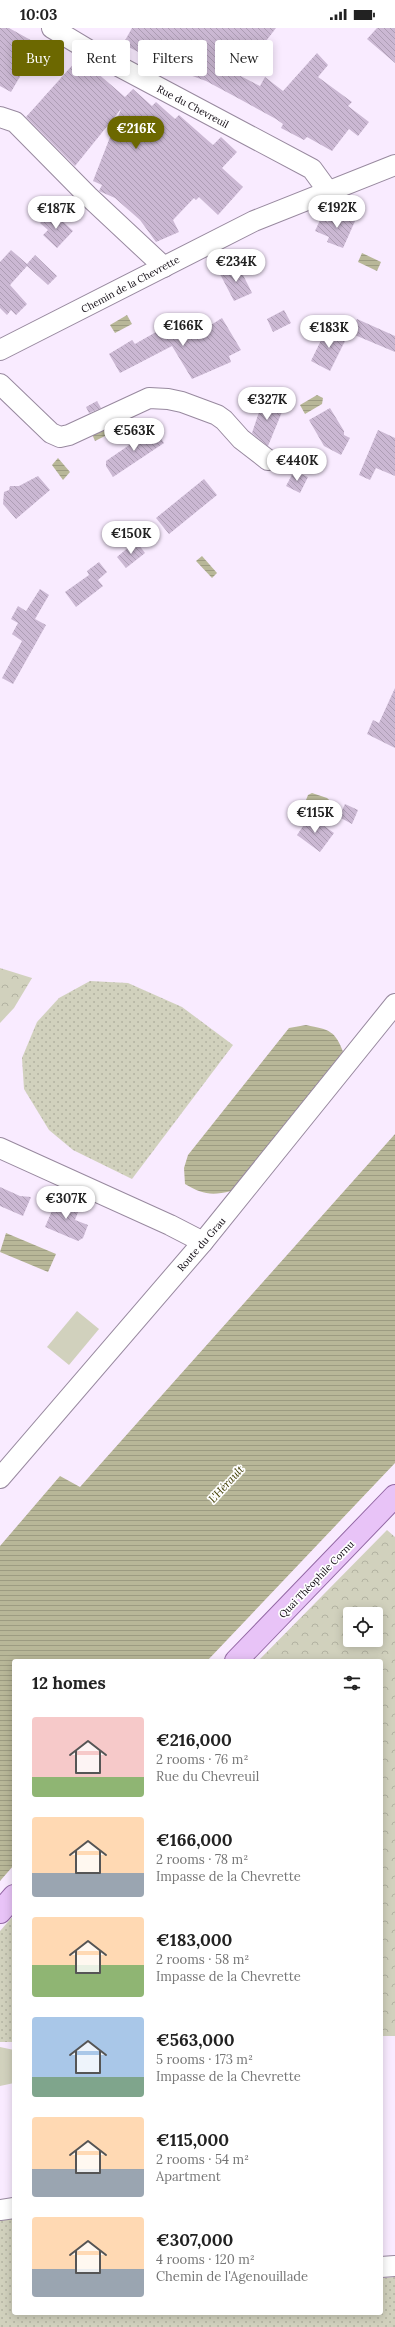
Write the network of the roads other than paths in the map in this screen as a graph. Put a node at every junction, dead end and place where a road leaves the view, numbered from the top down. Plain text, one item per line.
1 (52, 28) edge
2 (0, 117) edge
3 (395, 165) edge
4 (328, 191) junction
5 (164, 267) junction
6 (0, 350) edge
7 (0, 384) edge
8 (268, 460) dead end
9 (395, 1004) edge
10 (0, 1148) edge
11 (203, 1242) junction
12 (0, 1478) edge
13 (395, 1496) edge
14 (238, 1659) edge
15 (12, 1898) edge
16 (0, 1912) edge
17 (12, 2208) edge
18 (0, 2210) edge
19 (395, 2266) edge
20 (383, 2267) edge

1 - 4 street, Rue du Chevreuil
2 - 5 street
3 - 4 street, Chemin de la Chevrette
4 - 5 street, Chemin de la Chevrette
5 - 6 street, Chemin de la Chevrette
7 - 8 street
9 - 11 street, Route du Grau
10 - 11 street
11 - 12 street, Route du Grau
13 - 14 main road, Quai Théophile Cornu
15 - 16 main road
17 - 18 street
19 - 20 street

